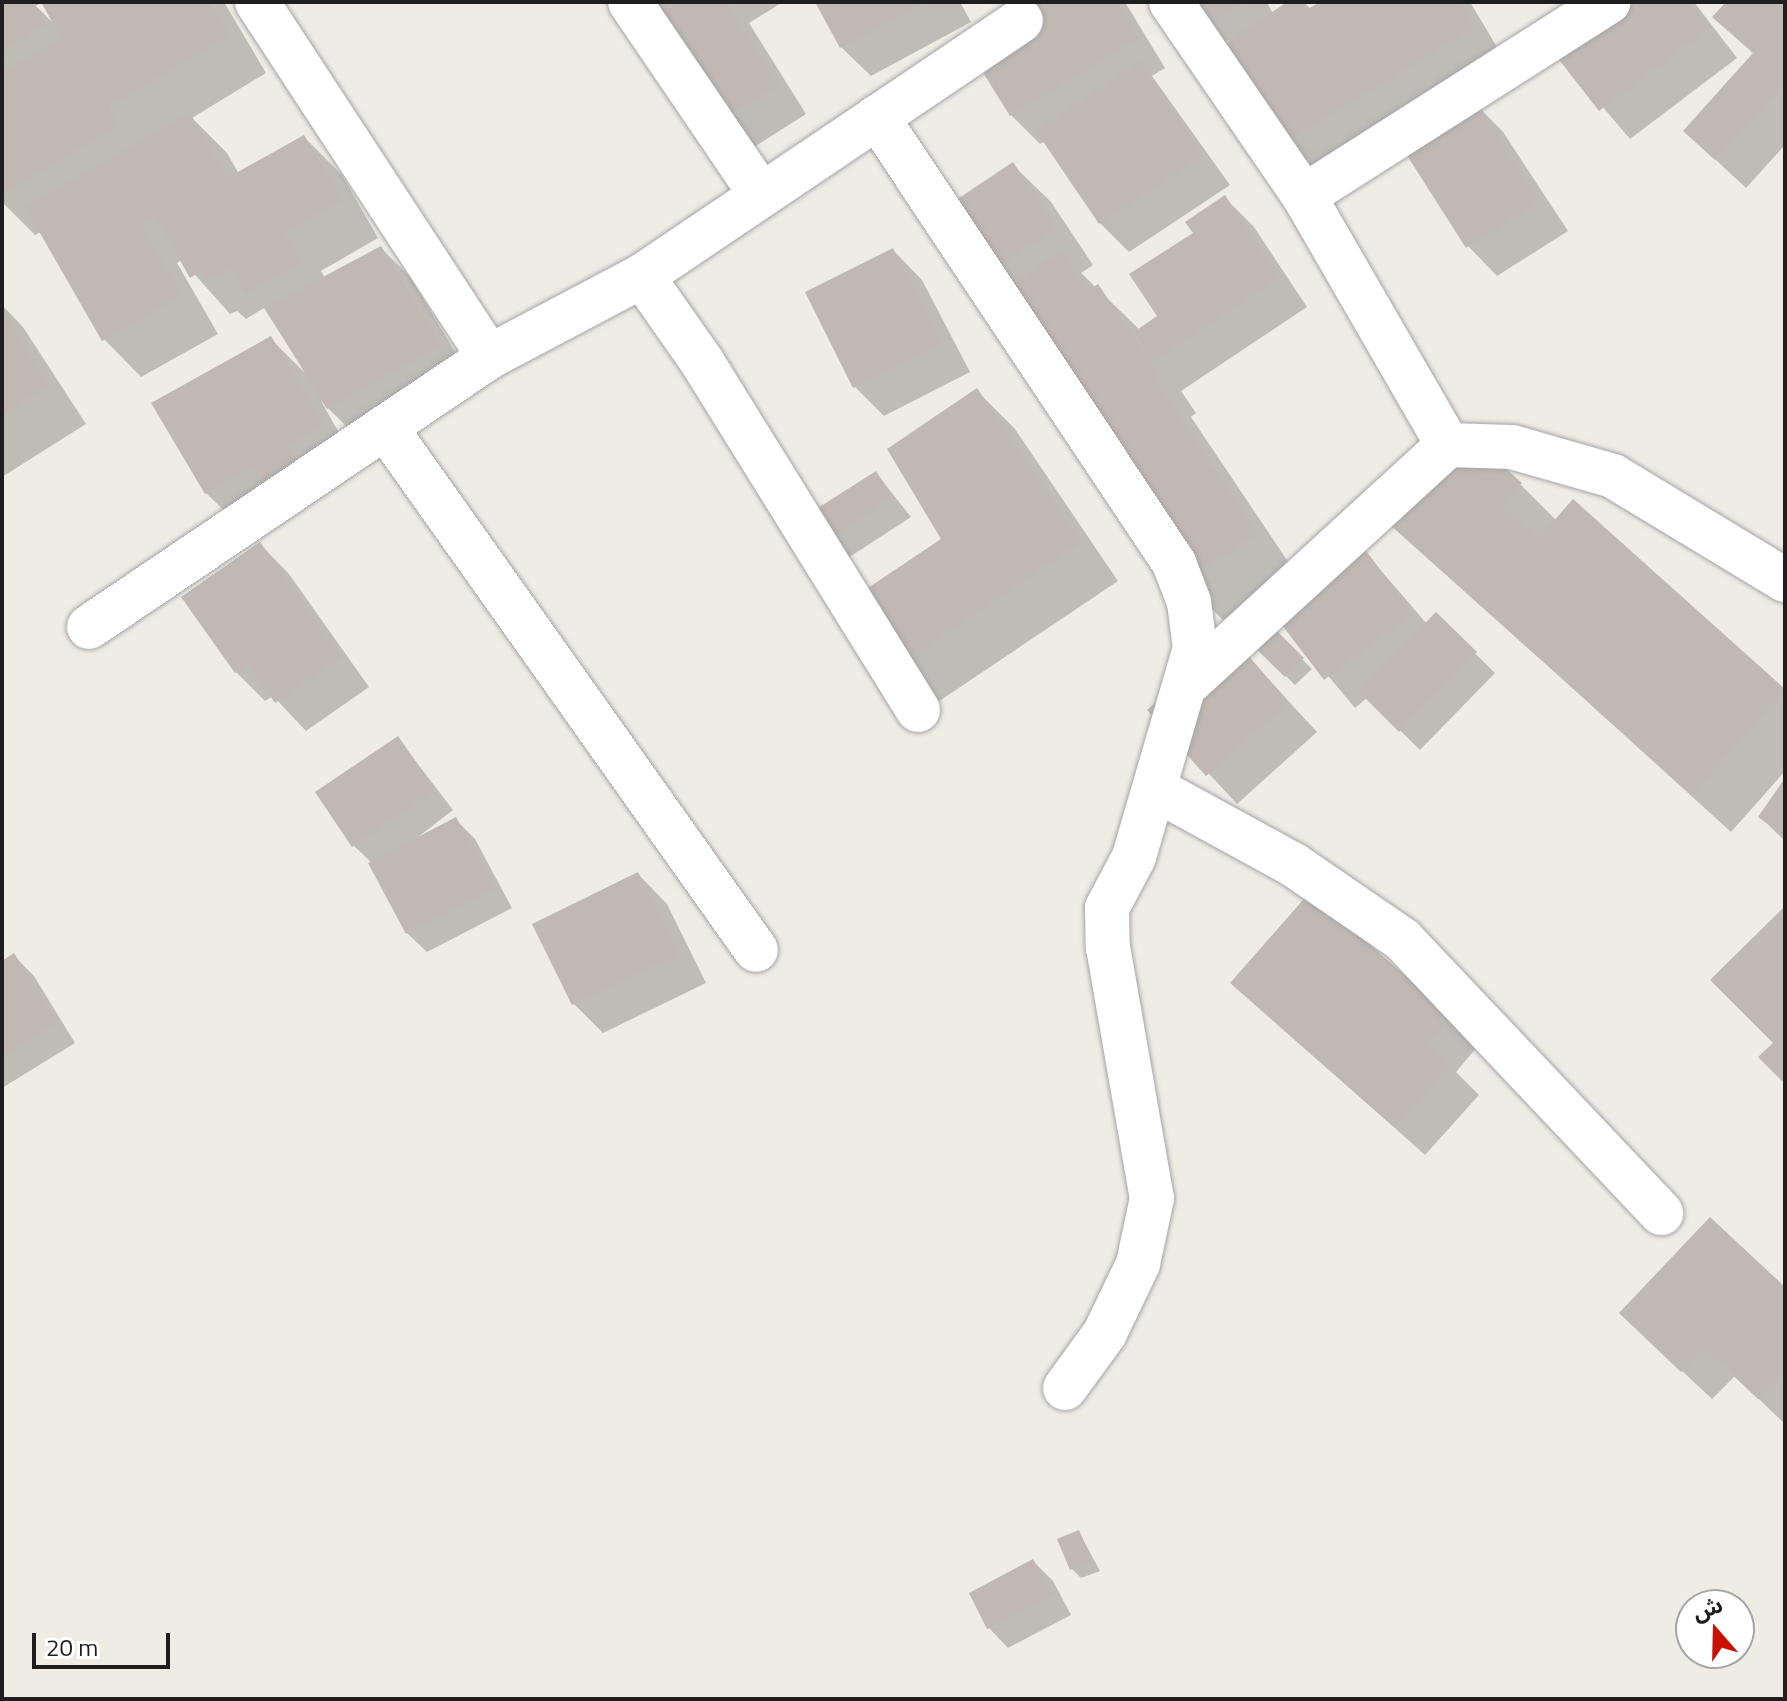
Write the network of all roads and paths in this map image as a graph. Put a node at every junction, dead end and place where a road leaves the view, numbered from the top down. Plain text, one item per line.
1 (257, 2) edge
2 (630, 2) edge
3 (1171, 2) edge
4 (1609, 2) edge
5 (1026, 8) edge
6 (877, 117) junction
7 (761, 195) junction
8 (1304, 196) junction
9 (642, 276) junction
10 (489, 357) junction
11 (385, 427) junction
12 (1448, 445) junction
13 (1785, 580) edge
14 (89, 627) dead end
15 (1185, 686) junction
16 (918, 710) dead end
17 (1157, 790) junction
18 (756, 950) dead end
19 (1661, 1213) dead end
20 (1065, 1388) dead end

1 - 10 street
2 - 7 street
3 - 8 street
4 - 8 street
5 - 6 street
6 - 7 street
6 - 15 street
7 - 9 street
8 - 12 street
9 - 10 street
9 - 16 street
10 - 11 street
11 - 14 street
11 - 18 street
12 - 13 street
12 - 15 street
15 - 17 street
17 - 19 street
17 - 20 street

